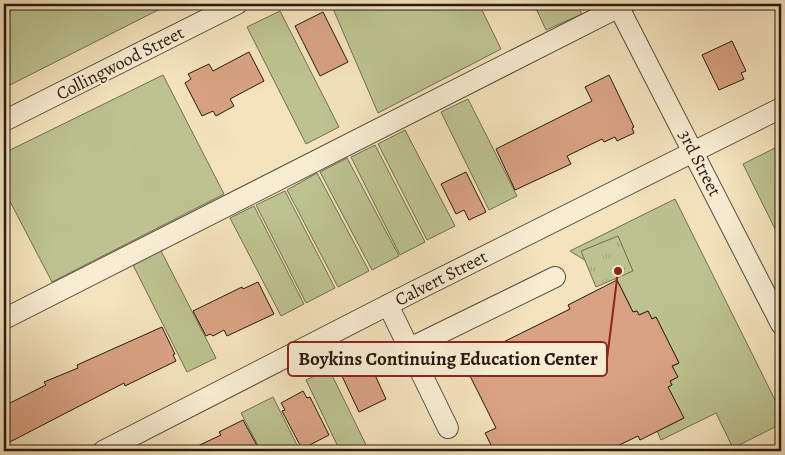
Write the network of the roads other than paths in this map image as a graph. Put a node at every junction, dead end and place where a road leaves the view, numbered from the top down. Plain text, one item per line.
1 (237, 4) edge
2 (620, 5) edge
3 (781, 108) edge
4 (4, 122) edge
5 (695, 152) junction
6 (555, 277) dead end
7 (775, 296) edge
8 (388, 305) junction
9 (4, 319) edge
10 (781, 324) edge
11 (410, 348) junction
12 (448, 428) dead end
13 (102, 451) edge

1 - 4 street, Collingwood Street
2 - 5 street, 3rd Street
2 - 9 street
3 - 5 street, Calvert Street
5 - 7 street, 3rd Street
5 - 8 street, Calvert Street
6 - 11 street
7 - 10 street, 3rd Street
8 - 11 street
8 - 13 street, Calvert Street
11 - 12 street

